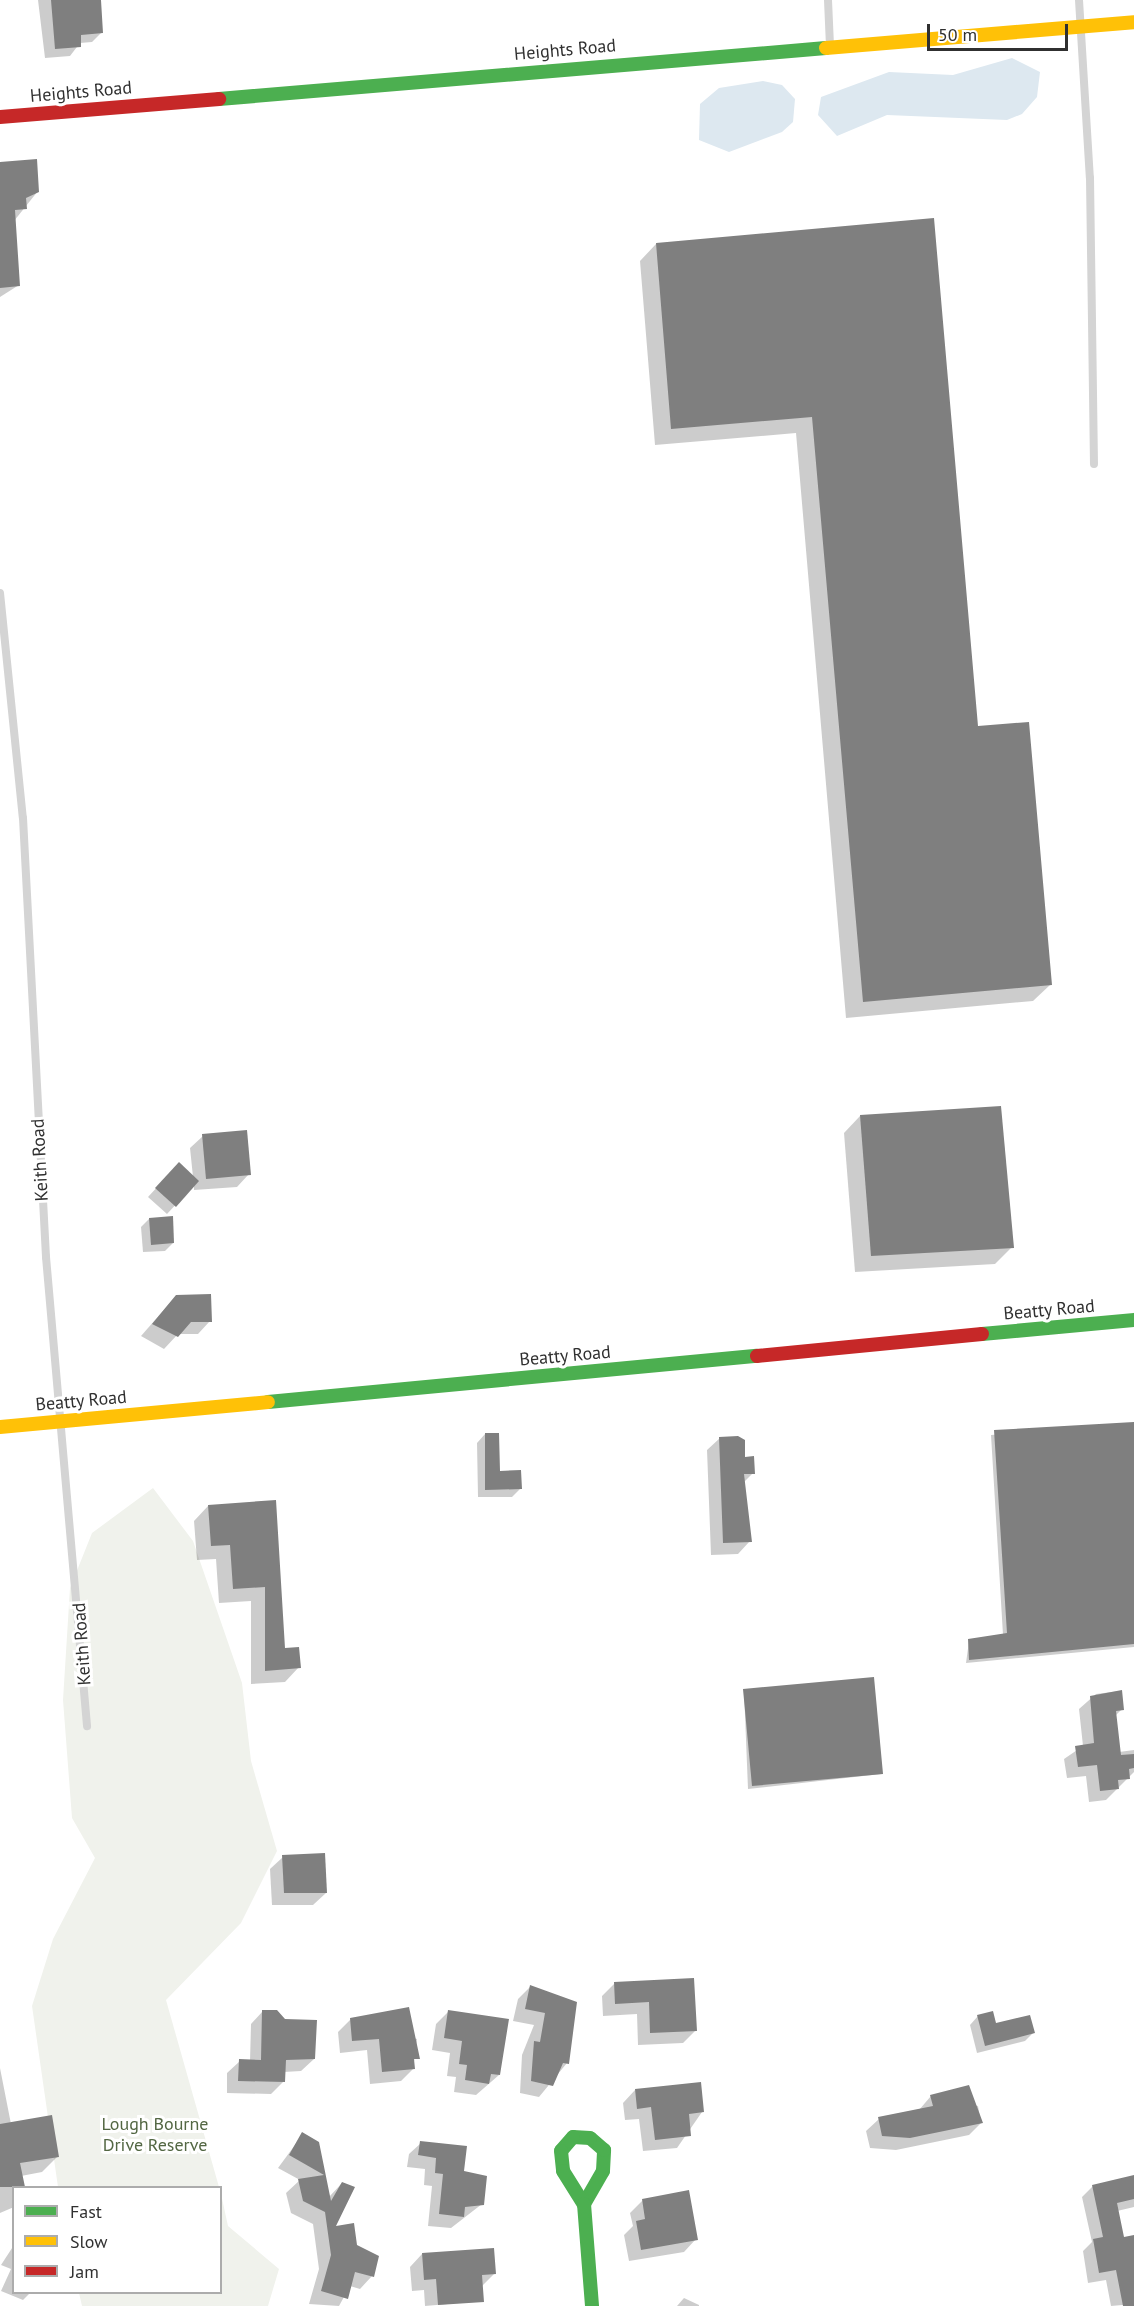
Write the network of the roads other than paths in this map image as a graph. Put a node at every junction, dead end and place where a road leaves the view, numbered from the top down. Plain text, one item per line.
1 (828, 0) edge
2 (1079, 0) edge
3 (1134, 22) edge
4 (1080, 26) junction
5 (830, 46) junction
6 (0, 117) edge
7 (1094, 464) dead end
8 (0, 593) edge
9 (1134, 1320) edge
10 (63, 1421) junction
11 (0, 1427) edge
12 (87, 1726) dead end
13 (584, 2204) junction
14 (592, 2306) edge

1 - 5 lane
2 - 4 lane
3 - 4 street, Heights Road
4 - 5 street, Heights Road
4 - 7 lane
5 - 6 street, Heights Road
8 - 10 lane, Keith Road
9 - 10 street, Beatty Road
10 - 11 street, Beatty Road
10 - 12 lane, Keith Road
13 - 13 street
13 - 14 street

